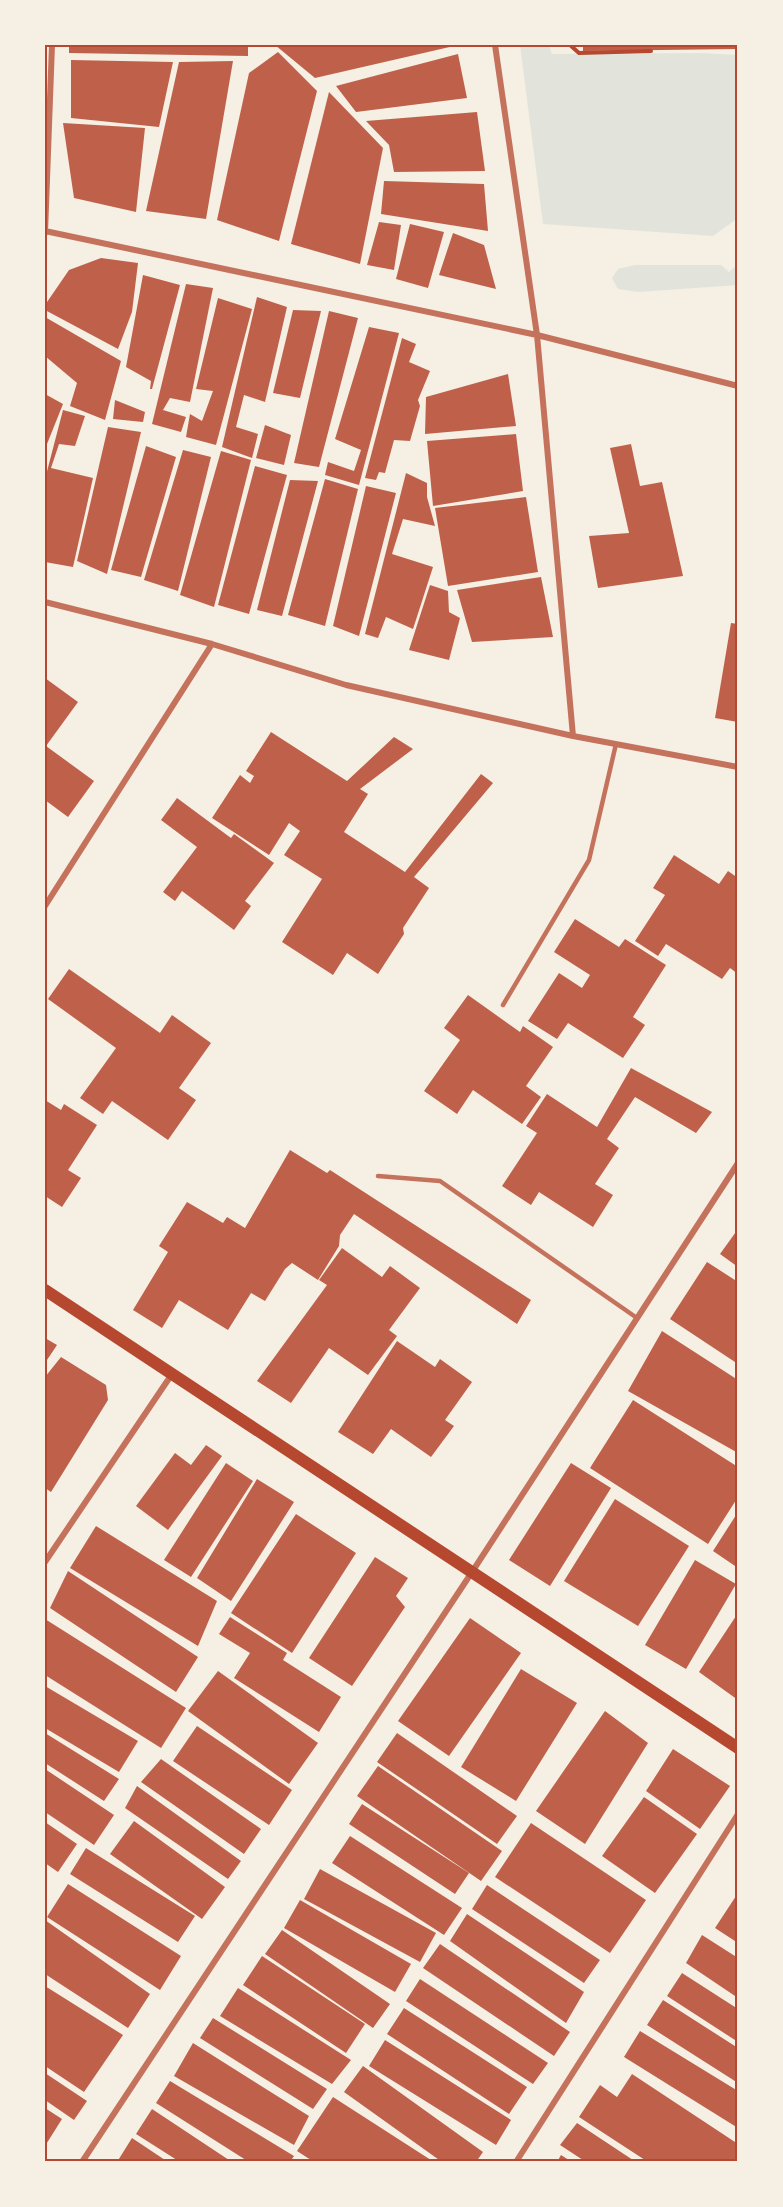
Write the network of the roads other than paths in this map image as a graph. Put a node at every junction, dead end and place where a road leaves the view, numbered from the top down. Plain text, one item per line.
1 (52, 45) edge
2 (495, 45) edge
3 (45, 232) edge
4 (537, 335) junction
5 (738, 386) edge
6 (45, 602) edge
7 (212, 644) junction
8 (573, 736) junction
9 (616, 744) junction
10 (738, 767) edge
11 (45, 906) edge
12 (503, 1005) dead end
13 (738, 1162) edge
14 (378, 1176) dead end
15 (45, 1290) edge
16 (637, 1318) junction
17 (172, 1373) junction
18 (45, 1562) edge
19 (472, 1572) junction
20 (738, 1749) edge
21 (738, 1814) edge
22 (82, 2162) edge
23 (516, 2162) edge

1 - 3 street
2 - 4 street
3 - 4 street
4 - 5 street
4 - 8 street
6 - 7 street
7 - 8 street
7 - 11 street
8 - 9 street
9 - 10 street
9 - 12 lane
13 - 16 street
14 - 16 lane
15 - 17 main road
16 - 19 street
17 - 18 street
17 - 19 main road
19 - 20 main road
19 - 22 street
21 - 23 street

